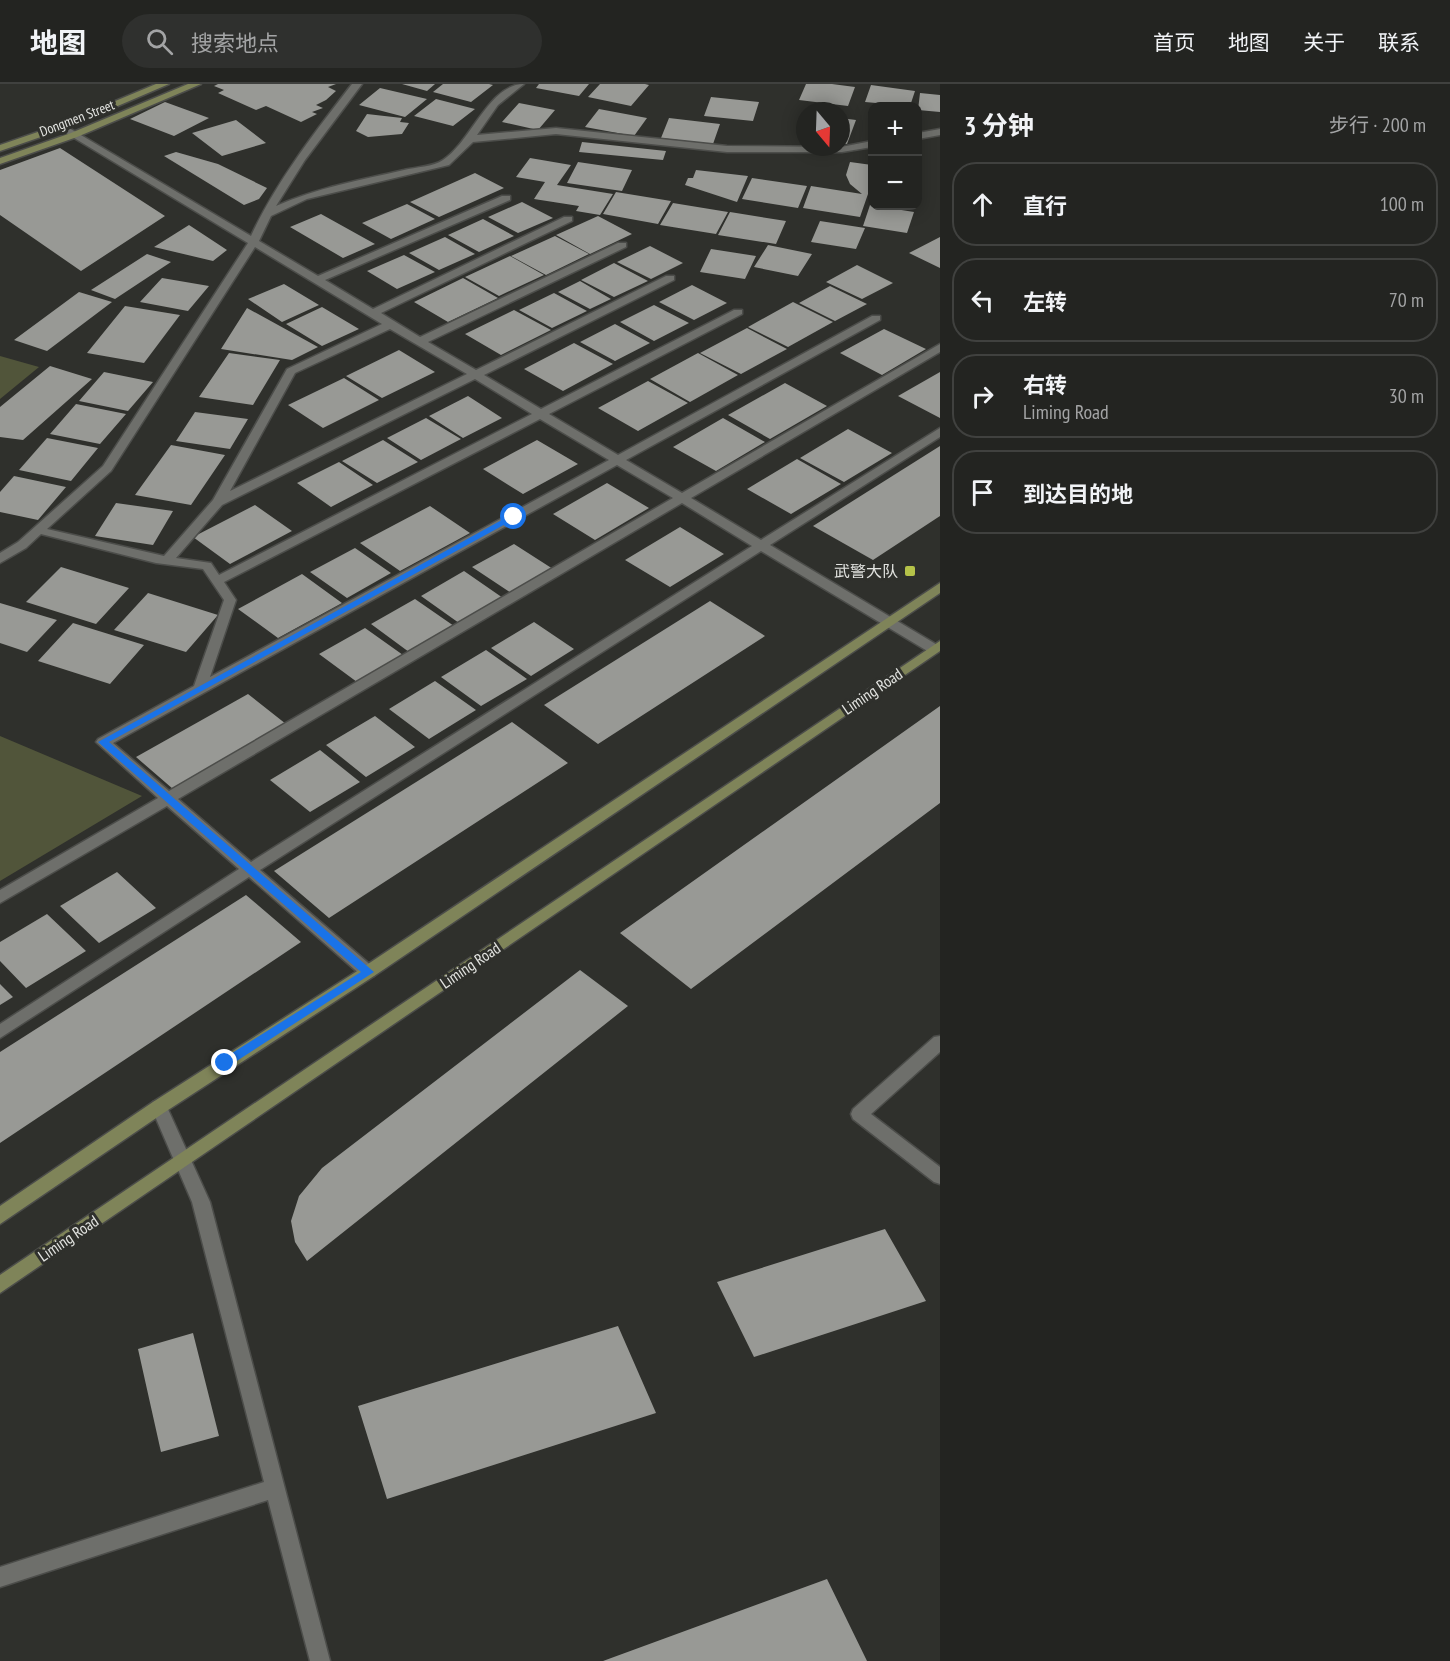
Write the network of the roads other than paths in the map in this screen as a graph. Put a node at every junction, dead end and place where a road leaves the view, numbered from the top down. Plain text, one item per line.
1 (165, 84) edge
2 (196, 84) edge
3 (357, 84) edge
4 (519, 84) edge
5 (61, 127) junction
6 (940, 132) edge
7 (74, 135) junction
8 (922, 135) edge
9 (470, 139) junction
10 (868, 145) edge
11 (0, 148) edge
12 (0, 161) edge
13 (506, 198) dead end
14 (265, 215) junction
15 (568, 219) dead end
16 (254, 242) junction
17 (622, 245) dead end
18 (670, 278) dead end
19 (317, 280) junction
20 (738, 312) dead end
21 (373, 313) junction
22 (876, 318) dead end
23 (392, 324) junction
24 (421, 341) junction
25 (940, 347) edge
26 (475, 373) junction
27 (540, 413) junction
28 (940, 432) edge
29 (619, 460) junction
30 (683, 498) junction
31 (218, 502) junction
32 (38, 530) junction
33 (760, 544) junction
34 (0, 558) edge
35 (167, 560) junction
36 (217, 581) junction
37 (940, 587) edge
38 (889, 622) junction
39 (937, 647) edge
40 (200, 688) junction
41 (168, 799) junction
42 (249, 870) junction
43 (0, 897) edge
44 (368, 972) junction
45 (0, 1032) edge
46 (940, 1042) edge
47 (159, 1107) junction
48 (183, 1160) junction
49 (940, 1177) edge
50 (0, 1216) edge
51 (0, 1285) edge
52 (275, 1488) junction
53 (0, 1577) edge
54 (320, 1661) edge

1 - 5 street
2 - 7 street, Dongmen Street
3 - 14 street
4 - 9 street
5 - 7 street
5 - 11 street
6 - 8 street
7 - 12 street, Dongmen Street
7 - 16 street
9 - 10 street
9 - 14 street
13 - 19 street
14 - 16 street
15 - 21 street
16 - 19 street
16 - 32 street
17 - 24 street
18 - 26 street
19 - 21 street
20 - 27 street
21 - 23 street
22 - 29 street
23 - 24 street
23 - 31 street
24 - 26 street
25 - 30 street
26 - 27 street
26 - 31 street
27 - 29 street
27 - 36 street
28 - 33 street
29 - 30 street
29 - 40 street
30 - 33 street
30 - 41 street
31 - 35 street
32 - 34 street
32 - 35 street
33 - 38 street
33 - 42 street
35 - 36 street
36 - 40 street
37 - 38 street
38 - 39 street
38 - 44 street
39 - 48 street, Liming Road
40 - 41 street
41 - 42 street
41 - 43 street
42 - 44 street
42 - 45 street
44 - 47 street
46 - 49 street
47 - 48 street
47 - 50 street
48 - 51 street, Liming Road
48 - 52 street
52 - 53 street
52 - 54 street

